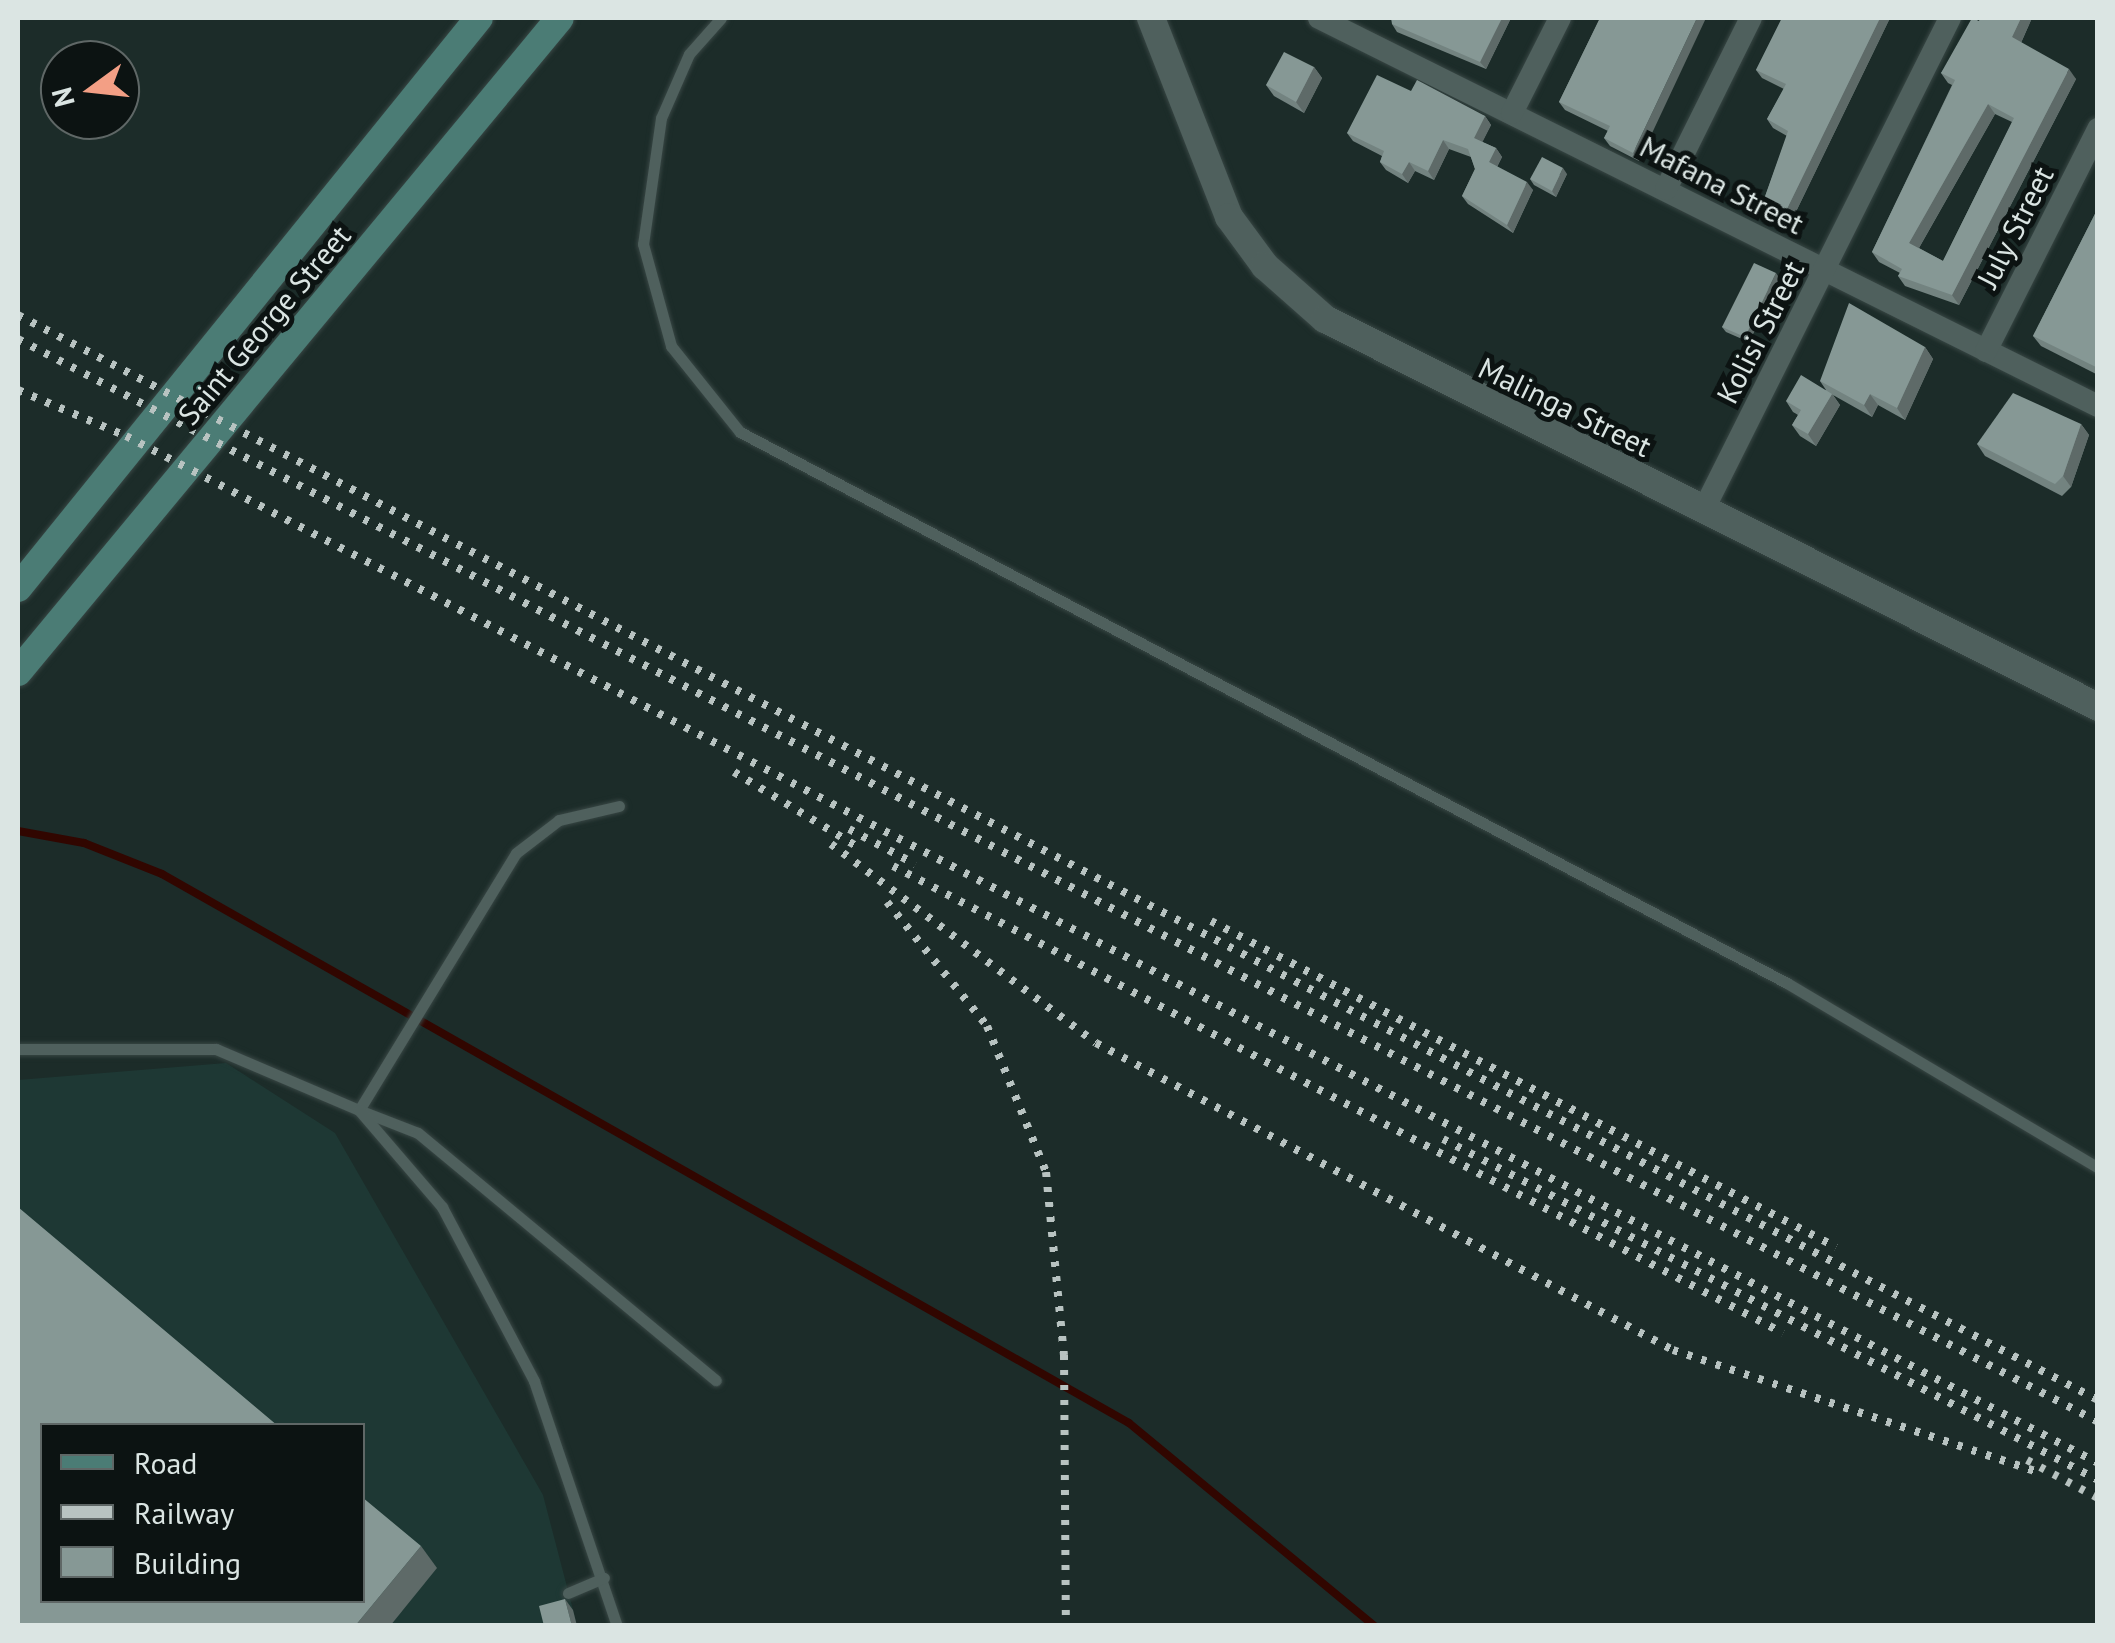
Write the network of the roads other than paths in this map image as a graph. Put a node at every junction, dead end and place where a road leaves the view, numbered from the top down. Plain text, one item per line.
1 (479, 18) edge
2 (560, 18) edge
3 (720, 18) edge
4 (1151, 18) edge
5 (1319, 18) edge
6 (1560, 18) edge
7 (1751, 18) edge
8 (1950, 18) edge
9 (1358, 26) edge
10 (1512, 113) junction
11 (2098, 130) edge
12 (1666, 189) junction
13 (1824, 272) junction
14 (1986, 351) junction
15 (2098, 406) edge
16 (1702, 512) junction
17 (18, 588) edge
18 (18, 672) edge
19 (2098, 707) edge
20 (619, 806) dead end
21 (18, 1049) edge
22 (360, 1110) junction
23 (2098, 1168) edge
24 (716, 1380) dead end
25 (604, 1578) junction
26 (568, 1593) dead end
27 (617, 1626) edge

1 - 17 main road, Saint George Street
2 - 18 main road, Saint George Street
3 - 23 lane
4 - 16 street, Malinga Street
5 - 9 street, Mafana Street
6 - 10 street
7 - 12 street
8 - 13 street, Kolisi Street
9 - 10 street, Mafana Street
10 - 12 street, Mafana Street
11 - 14 street, July Street
12 - 13 street, Mafana Street
13 - 14 street, Mafana Street
13 - 16 street, Kolisi Street
14 - 15 street, Mafana Street
16 - 19 street, Malinga Street
20 - 22 lane
21 - 22 lane
22 - 24 lane
22 - 25 lane
25 - 26 lane
25 - 27 lane

